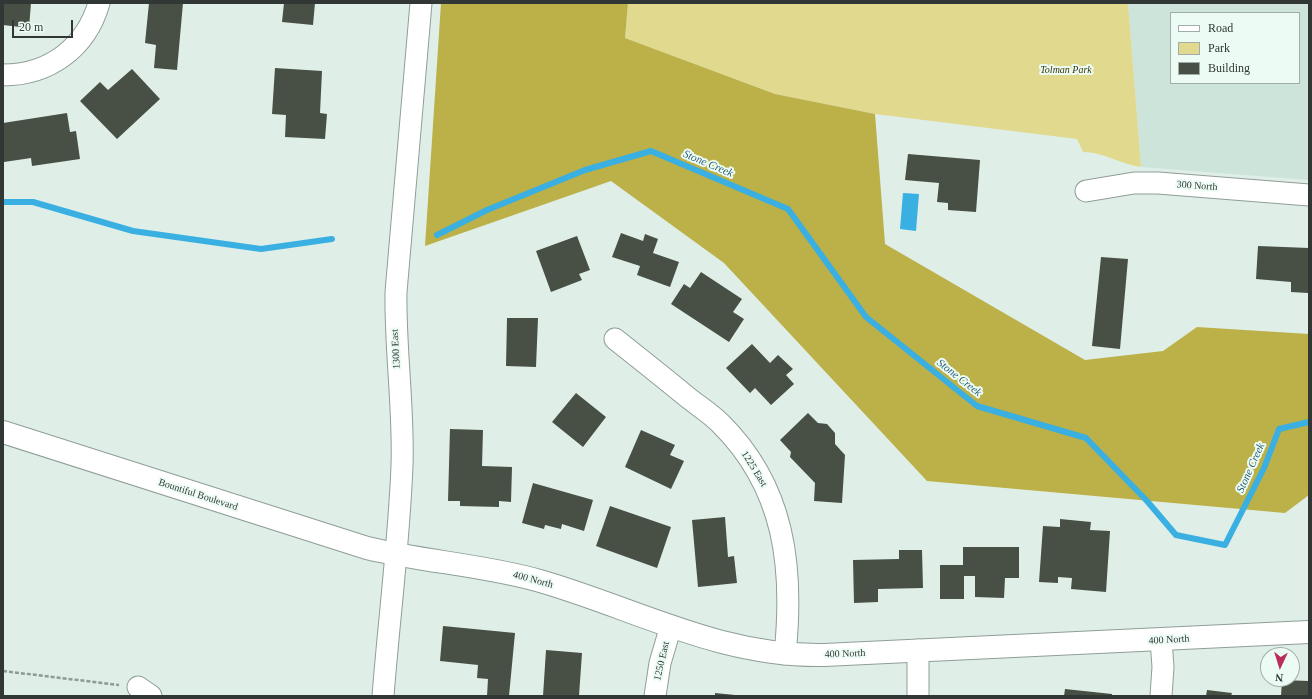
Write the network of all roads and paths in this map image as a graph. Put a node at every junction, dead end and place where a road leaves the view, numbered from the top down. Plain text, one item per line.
1 (99, 3) edge
2 (421, 3) edge
3 (3, 75) edge
4 (1086, 191) dead end
5 (1309, 195) edge
6 (615, 339) dead end
7 (3, 432) edge
8 (395, 555) junction
9 (671, 626) junction
10 (1309, 632) edge
11 (1161, 640) junction
12 (918, 650) junction
13 (785, 654) junction
14 (3, 671) edge
15 (144, 692) edge
16 (383, 696) edge
17 (655, 696) edge
18 (918, 696) edge
19 (1161, 696) edge

1 - 3 street
2 - 8 street, 1300 East
4 - 5 street, 300 North
6 - 13 street, 1225 East
7 - 8 main road, Bountiful Boulevard
8 - 9 main road, 400 North
8 - 16 street, 1300 East
9 - 13 main road, 400 North
9 - 17 street, 1250 East
10 - 11 main road, 400 North
11 - 12 main road, 400 North
11 - 19 street
12 - 13 main road, 400 North
12 - 18 street
14 - 15 path

